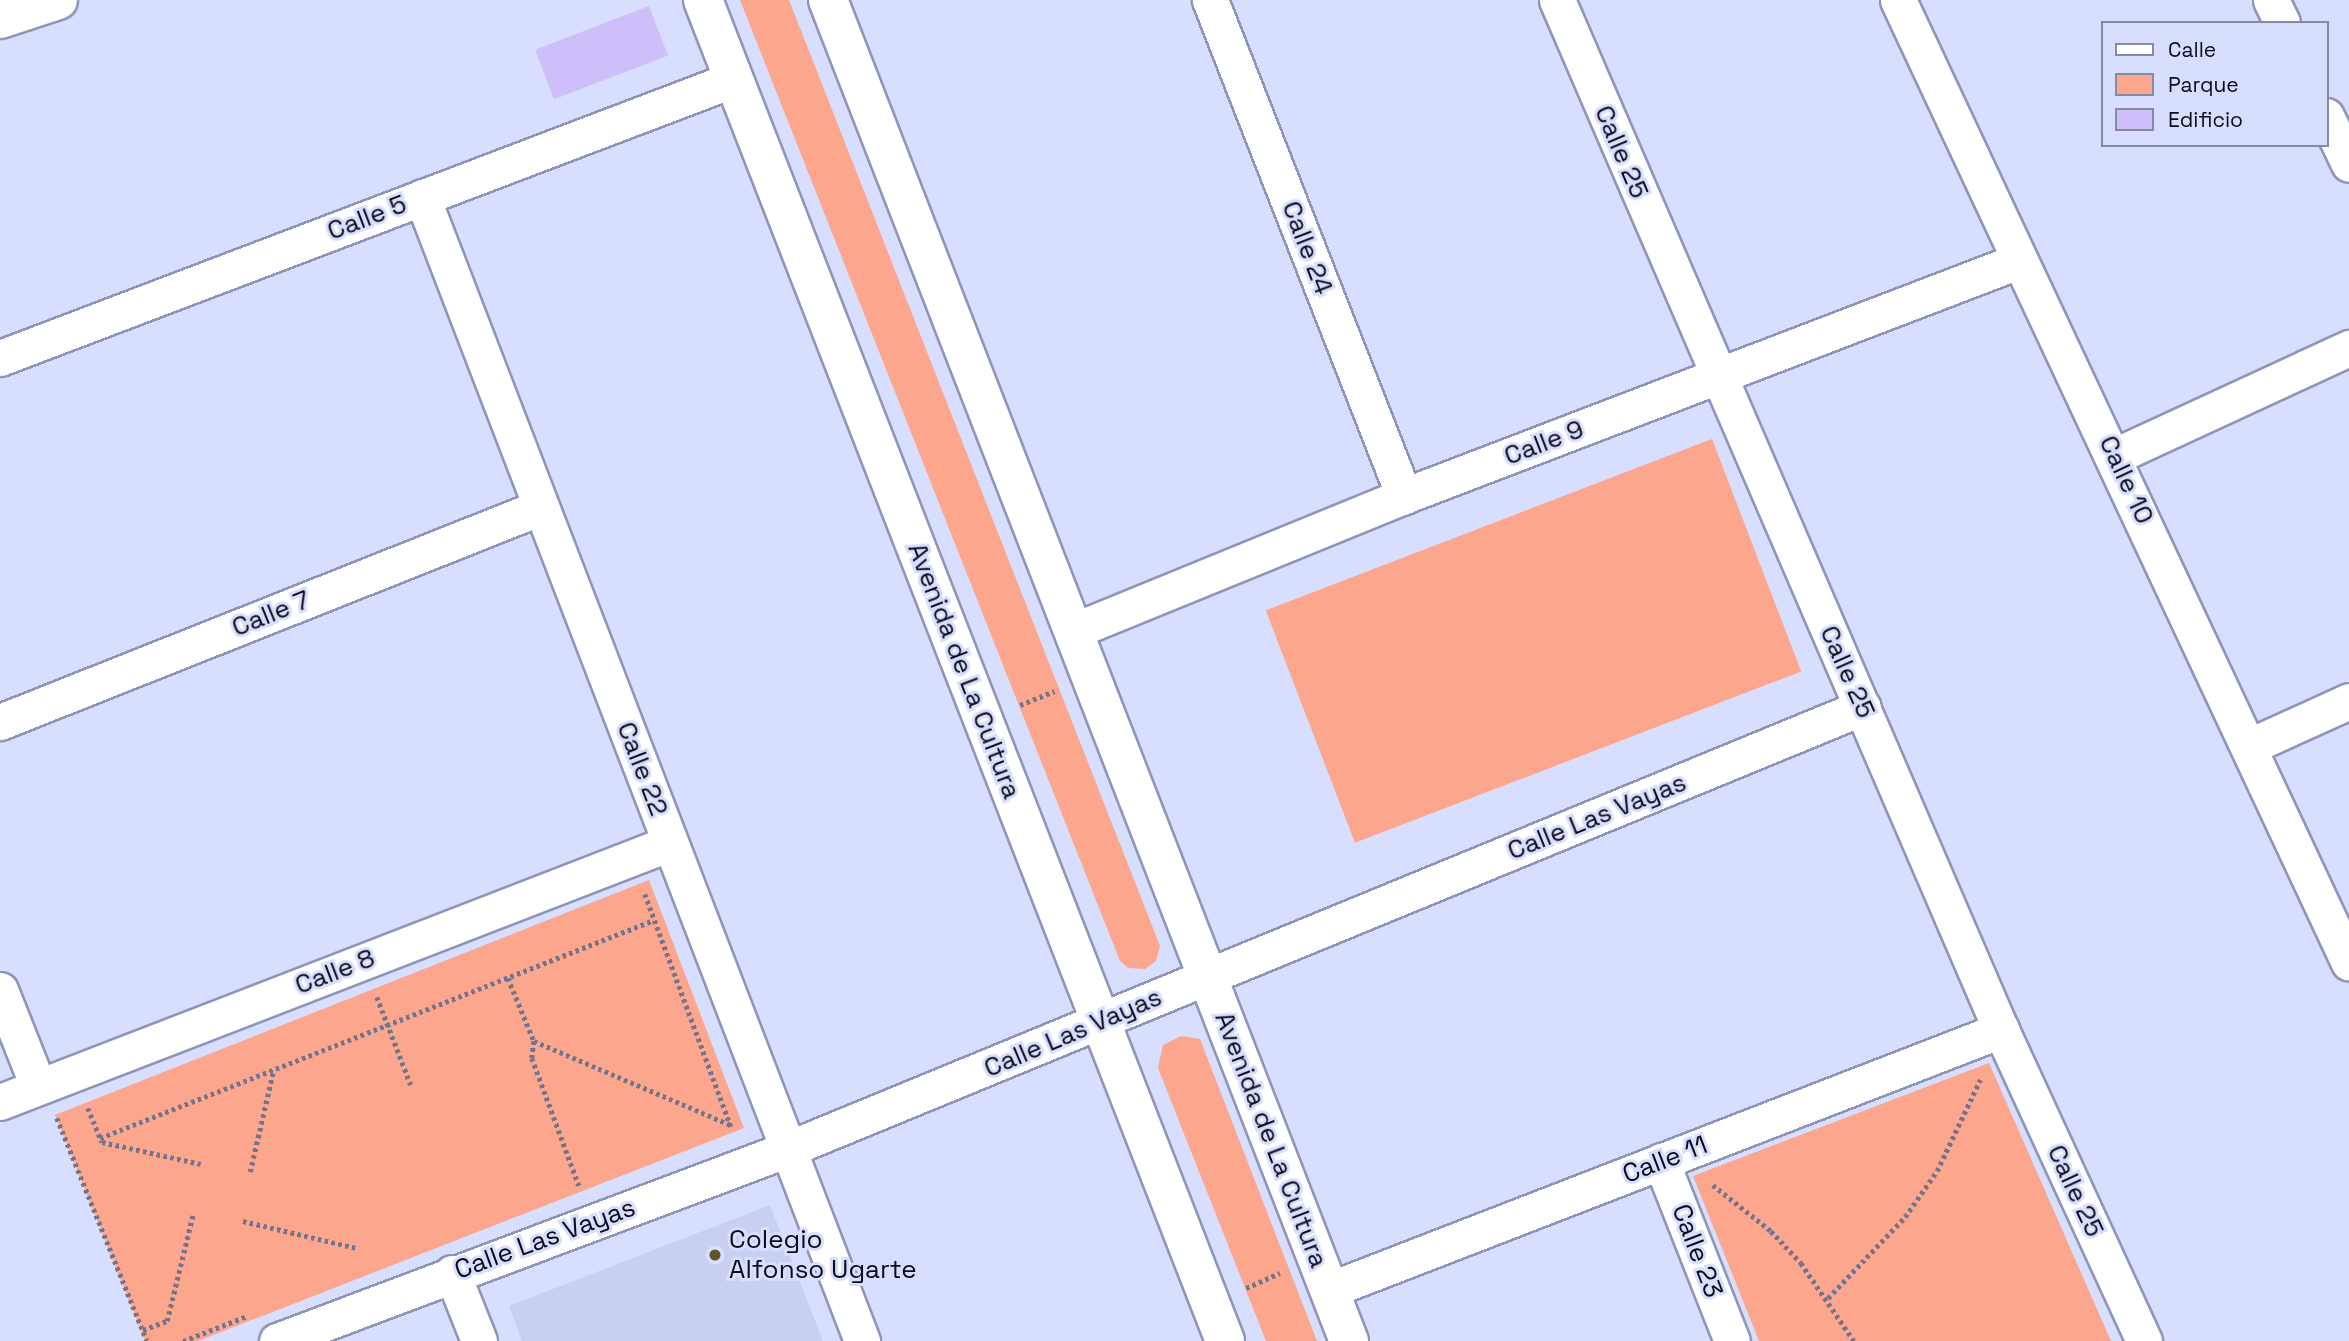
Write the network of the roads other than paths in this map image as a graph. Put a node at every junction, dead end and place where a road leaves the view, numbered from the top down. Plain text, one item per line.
1 (58, 0) edge
2 (703, 0) edge
3 (828, 0) edge
4 (1210, 0) edge
5 (1557, 0) edge
6 (1898, 0) edge
7 (2272, 0) edge
8 (0, 19) edge
9 (2281, 21) edge
10 (734, 79) junction
11 (2328, 120) edge
12 (2349, 164) edge
13 (422, 197) junction
14 (2018, 261) junction
15 (2349, 348) edge
16 (0, 358) edge
17 (1717, 378) junction
18 (2115, 456) junction
19 (1404, 496) junction
20 (541, 506) junction
21 (1073, 631) junction
22 (2349, 701) edge
23 (1863, 707) junction
24 (0, 722) edge
25 (2250, 746) junction
26 (670, 843) junction
27 (2349, 963) edge
28 (1207, 976) junction
29 (0, 990) edge
30 (1101, 1024) junction
31 (2001, 1030) junction
32 (38, 1086) junction
33 (0, 1102) edge
34 (788, 1149) junction
35 (1661, 1161) junction
36 (452, 1273) junction
37 (1323, 1274) junction
38 (277, 1341) edge
39 (479, 1341) edge
40 (862, 1341) edge
41 (1225, 1341) edge
42 (1349, 1341) edge
43 (1732, 1341) edge
44 (2144, 1341) edge

1 - 8 street
2 - 10 street, Avenida de La Cultura
3 - 21 street, Avenida de La Cultura
4 - 19 street, Calle 24
5 - 17 street, Calle 25
6 - 14 street, Calle 10
7 - 9 street
10 - 13 street, Calle 5
10 - 30 street, Avenida de La Cultura
11 - 12 street
13 - 16 street, Calle 5
13 - 20 street, Calle 22
14 - 17 street, Calle 9
14 - 18 street, Calle 10
15 - 18 street
17 - 19 street, Calle 9
17 - 23 street, Calle 25
18 - 25 street, Calle 10
19 - 21 street, Calle 9
20 - 24 street, Calle 7
20 - 26 street, Calle 22
21 - 28 street, Avenida de La Cultura
22 - 25 street
23 - 28 street, Calle Las Vayas
23 - 31 street, Calle 25
25 - 27 street, Calle 10
26 - 32 street, Calle 8
26 - 34 street, Calle 22
28 - 30 street, Calle Las Vayas
28 - 37 street, Avenida de La Cultura
29 - 32 street
30 - 34 street, Calle Las Vayas
30 - 41 street, Avenida de La Cultura
31 - 35 street, Calle 11
31 - 44 street, Calle 25
32 - 33 street, Calle 8
34 - 36 street, Calle Las Vayas
34 - 40 street, Calle 22
35 - 37 street, Calle 11
35 - 43 street, Calle 23
36 - 38 street, Calle Las Vayas
36 - 39 street
37 - 42 street, Avenida de La Cultura

